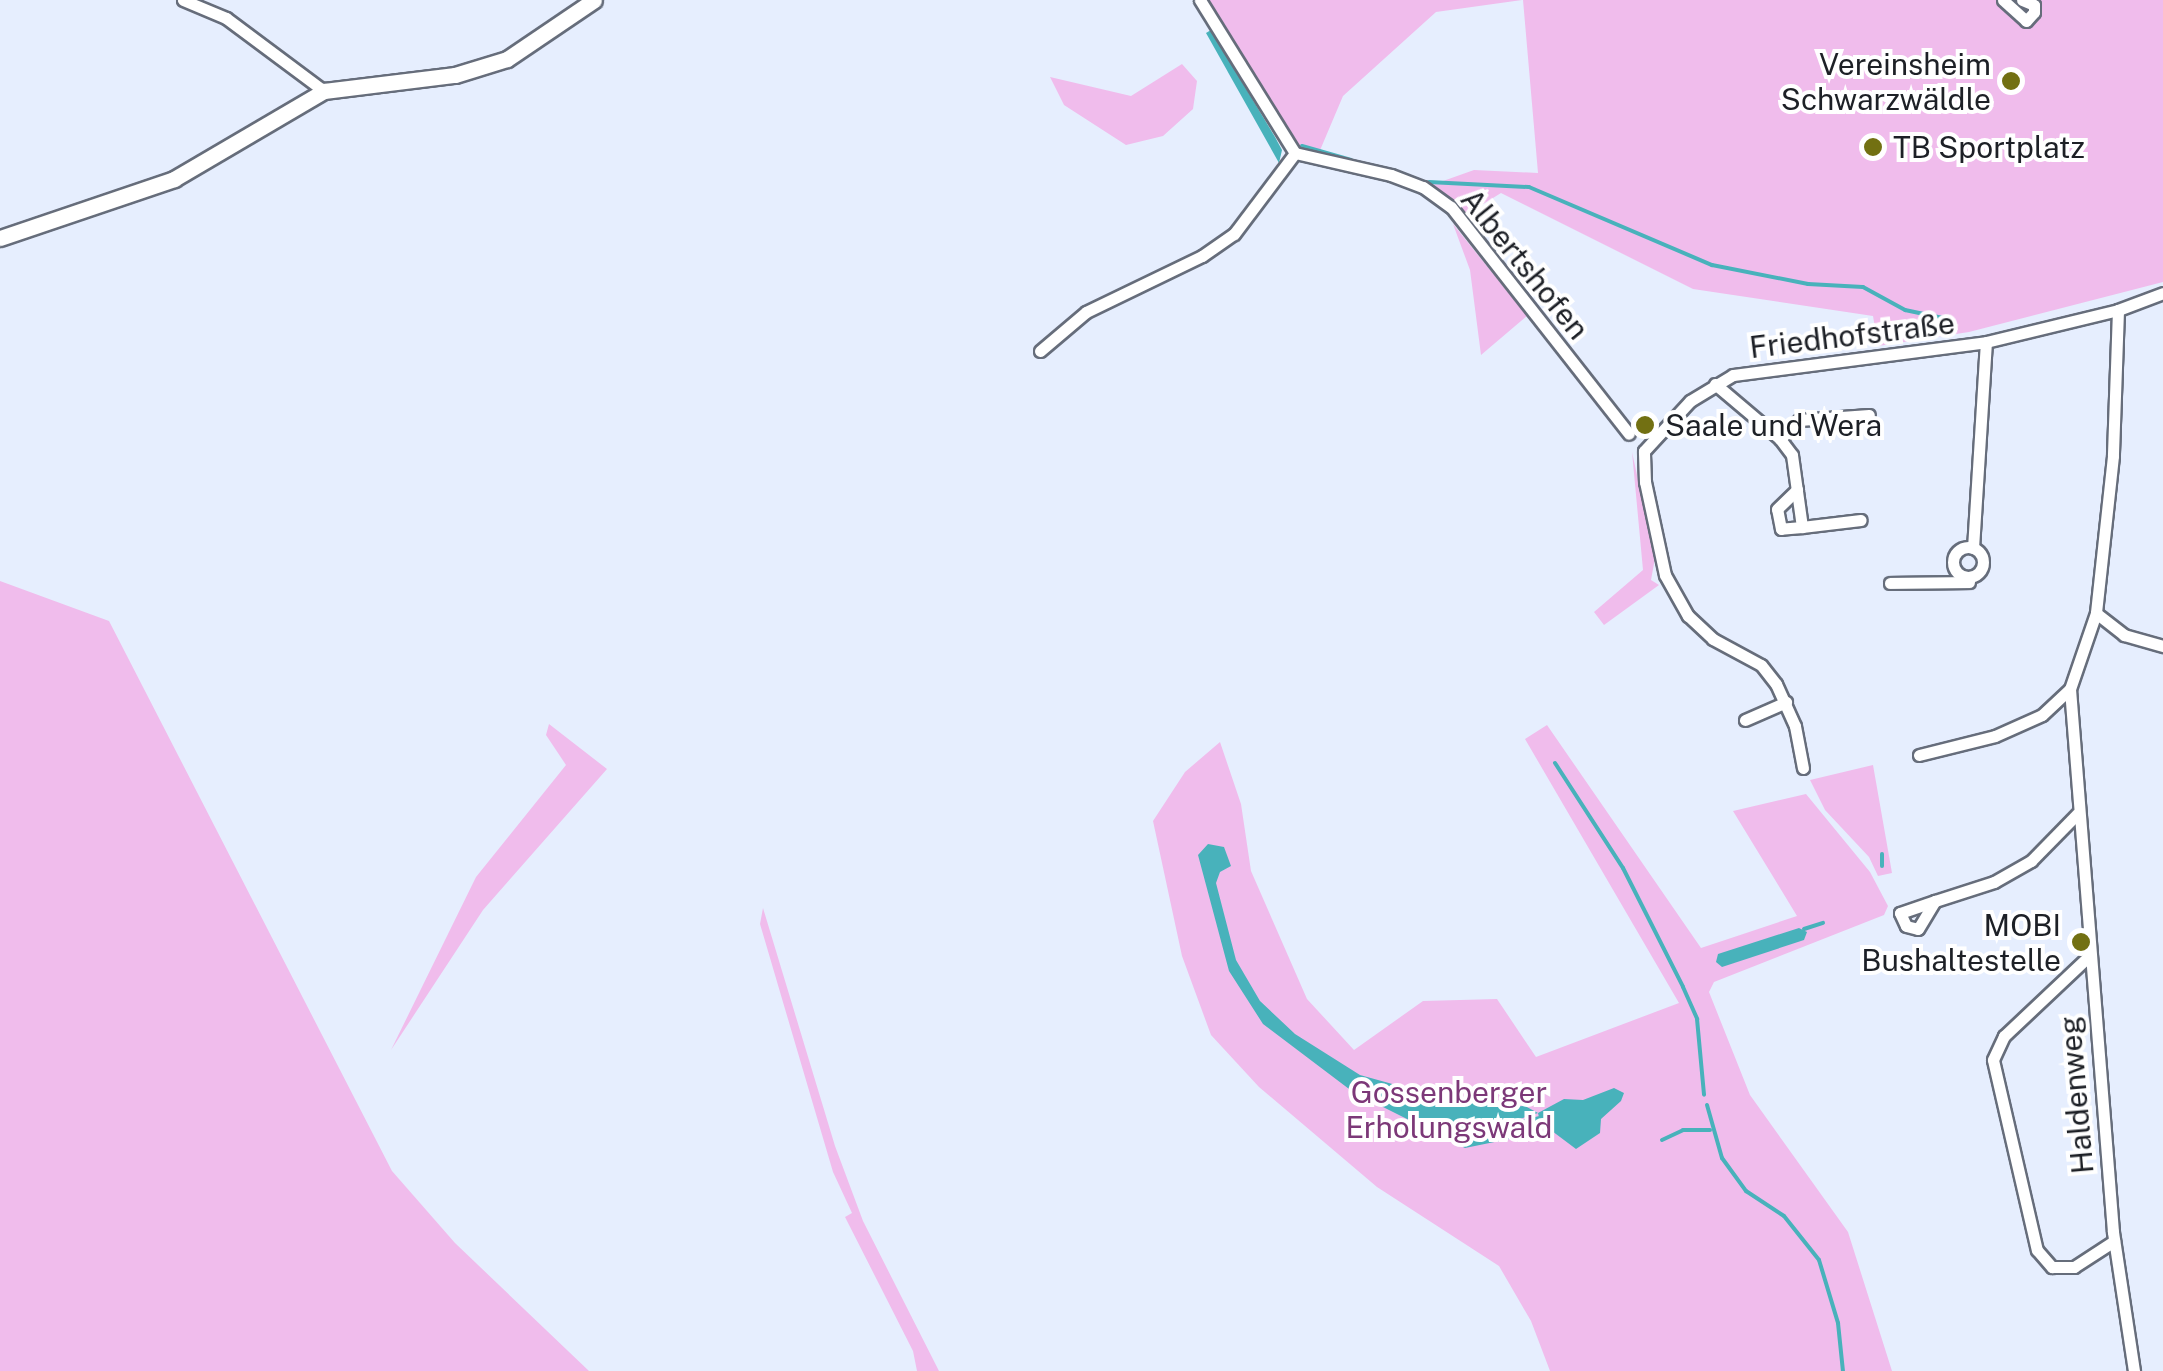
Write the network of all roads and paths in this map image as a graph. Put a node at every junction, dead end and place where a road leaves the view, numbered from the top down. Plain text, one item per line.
1 (183, 0) edge
2 (594, 0) edge
3 (1200, 0) edge
4 (2003, 0) edge
5 (2022, 0) edge
6 (324, 91) junction
7 (1295, 153) junction
8 (0, 238) edge
9 (2163, 293) edge
10 (2118, 310) junction
11 (1986, 342) junction
12 (1040, 350) dead end
13 (1715, 384) junction
14 (1869, 414) dead end
15 (1629, 434) dead end
16 (1780, 440) junction
17 (1797, 490) junction
18 (1861, 520) dead end
19 (1802, 527) junction
20 (1973, 548) junction
21 (1978, 574) junction
22 (1890, 583) dead end
23 (2096, 613) junction
24 (2163, 646) edge
25 (2070, 689) junction
26 (1786, 702) junction
27 (1745, 720) dead end
28 (1919, 755) dead end
29 (1803, 768) dead end
30 (2077, 814) junction
31 (1935, 901) dead end
32 (2089, 956) junction
33 (2114, 1241) junction
34 (2134, 1371) edge

1 - 6 street
2 - 6 main road
3 - 7 street
4 - 5 street
6 - 8 main road
7 - 12 street
7 - 15 street, Albertshofen
9 - 10 street, Friedhofstraße
10 - 11 street, Friedhofstraße
10 - 23 street, Haldenweg
11 - 13 street, Friedhofstraße
11 - 20 street
13 - 16 street
13 - 26 street, Friedhofstraße
14 - 16 street
16 - 17 street
17 - 19 street
17 - 19 street
18 - 19 street
20 - 21 street
20 - 21 street
21 - 22 street
23 - 24 street
23 - 25 street, Haldenweg
25 - 28 street
25 - 30 street, Haldenweg
26 - 27 street
26 - 29 street, Friedhofstraße
30 - 31 street
30 - 32 street, Haldenweg
32 - 33 street, Haldenweg
32 - 33 street
33 - 34 street, Haldenweg

